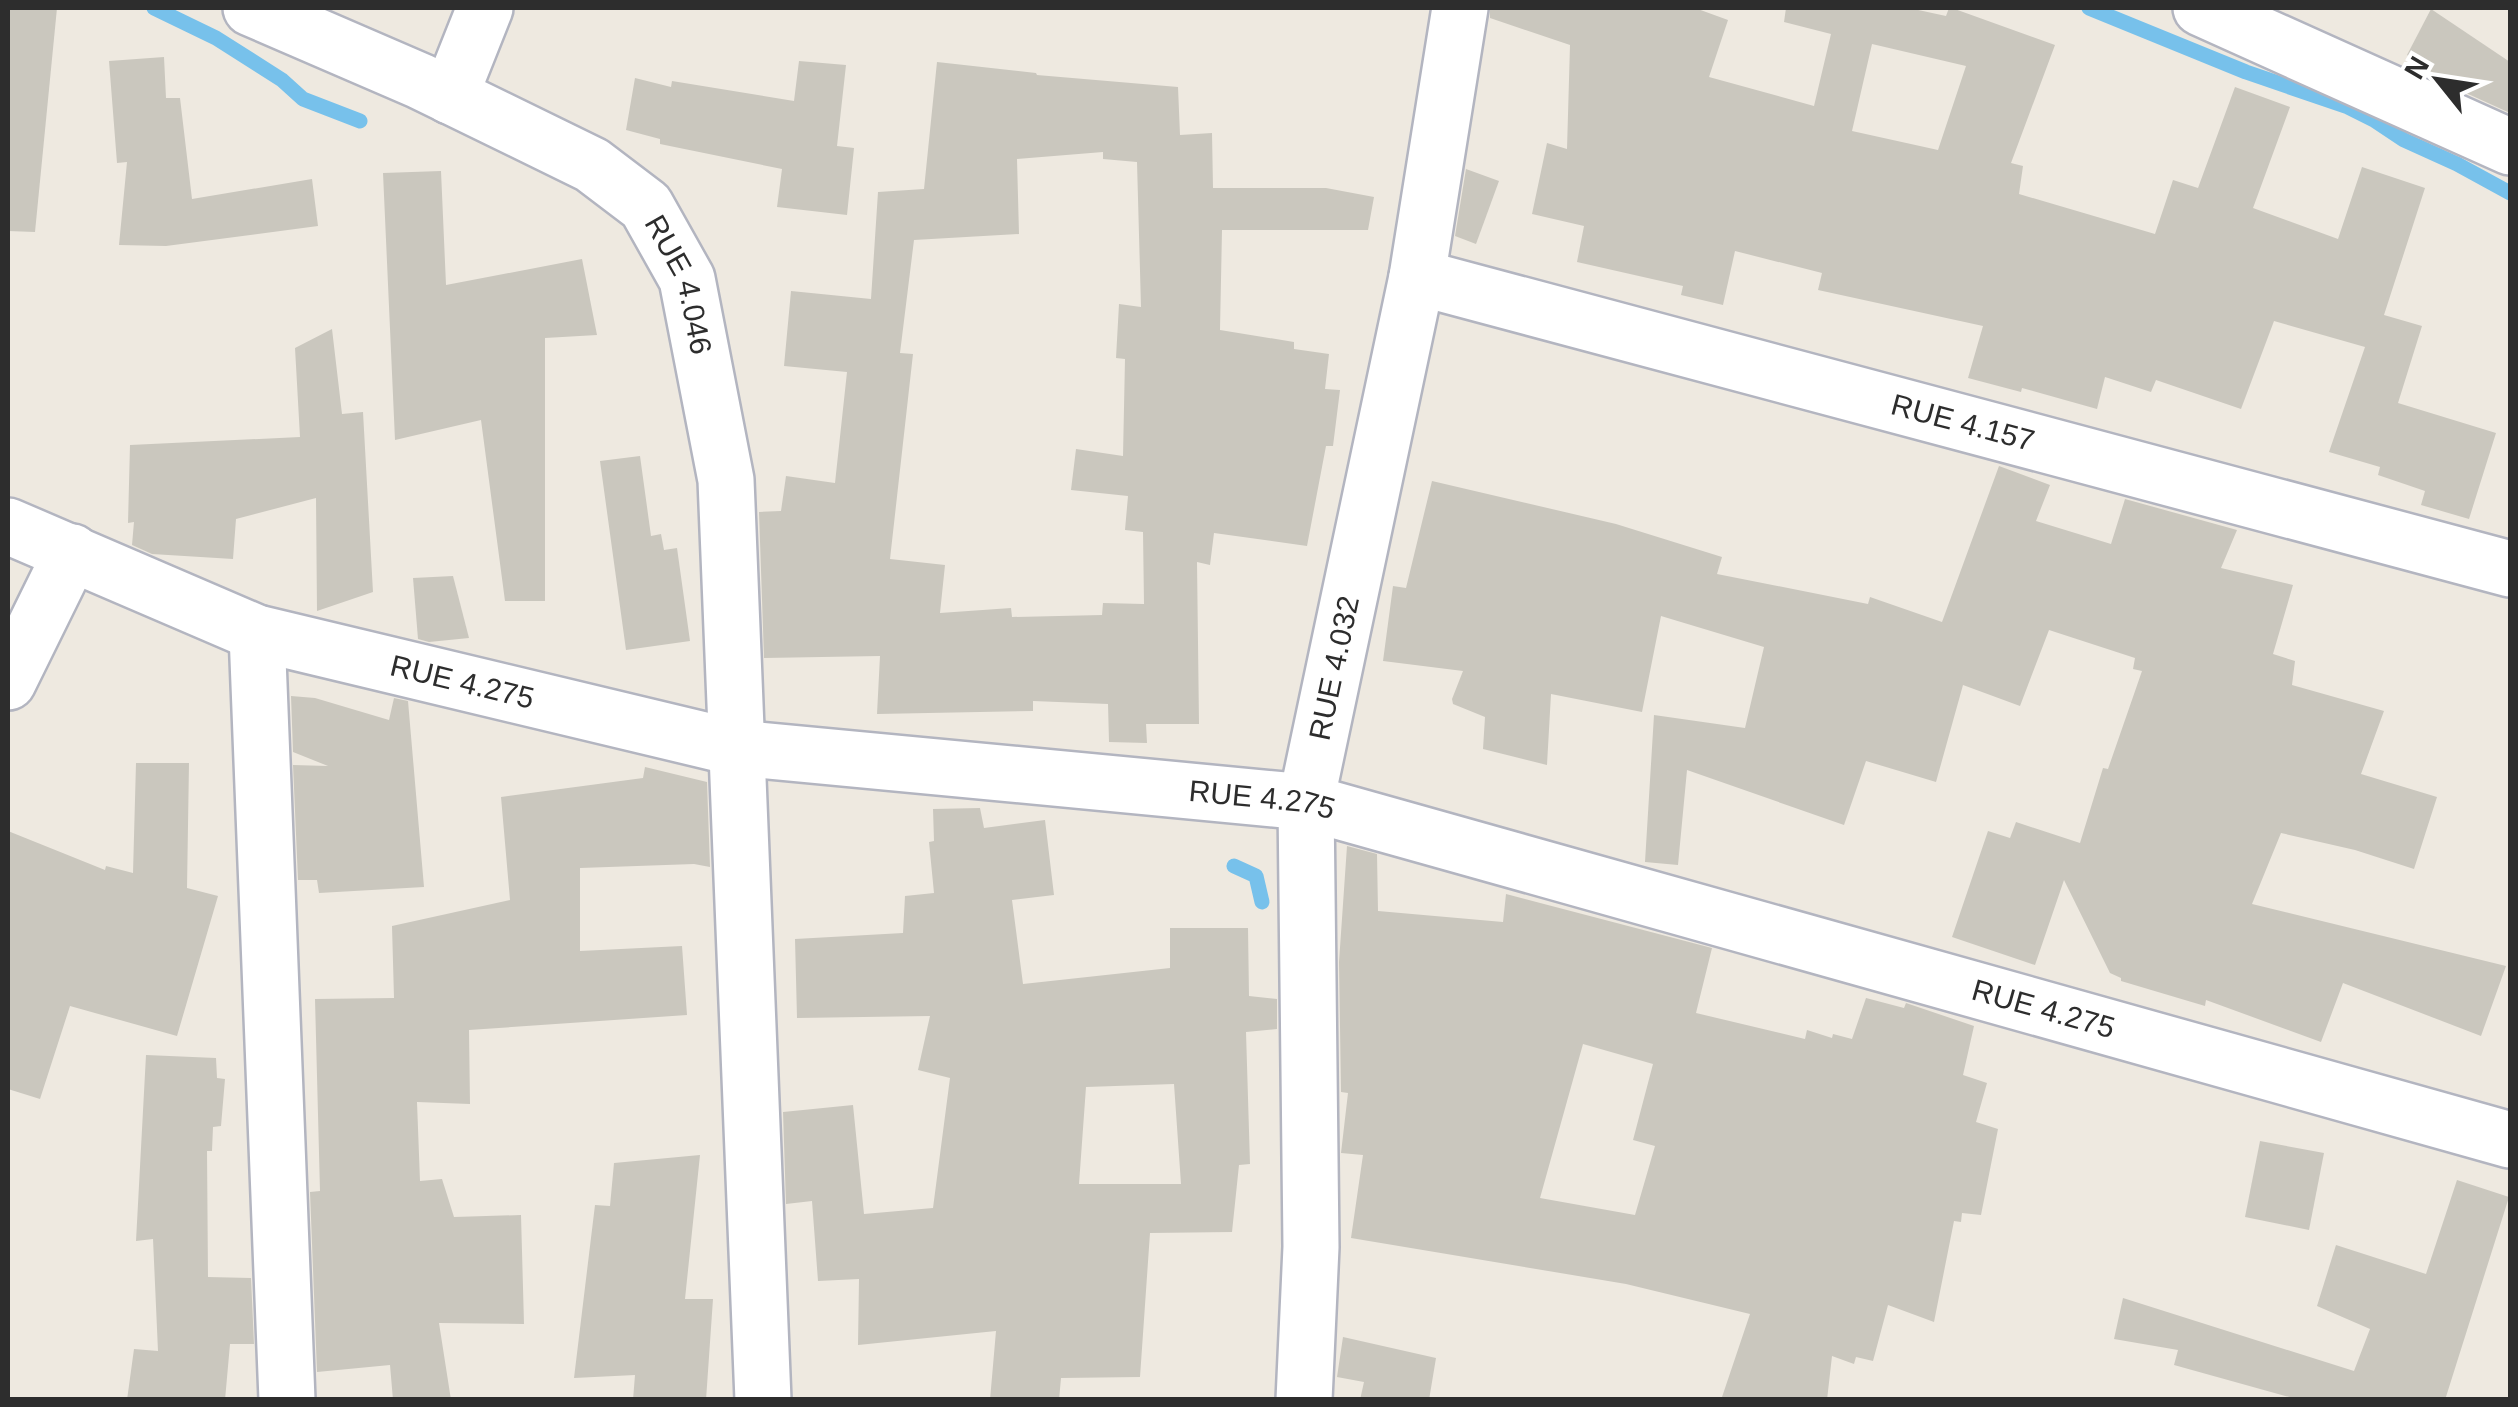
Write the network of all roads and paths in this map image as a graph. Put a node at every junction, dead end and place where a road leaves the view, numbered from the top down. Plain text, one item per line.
1 (251, 8) edge
2 (485, 8) edge
3 (1460, 8) edge
4 (2201, 8) edge
5 (450, 96) junction
6 (2510, 147) edge
7 (1418, 277) junction
8 (8, 526) edge
9 (72, 552) junction
10 (2510, 568) edge
11 (257, 633) junction
12 (8, 682) edge
13 (736, 748) junction
14 (1306, 802) junction
15 (2510, 1140) edge
16 (286, 1400) edge
17 (764, 1400) edge
18 (1304, 1400) edge

1 - 5 street, RUE 4.046
2 - 5 street
3 - 7 street, RUE 4.032
4 - 6 street
5 - 13 street, RUE 4.046
7 - 10 street, RUE 4.157
7 - 14 street, RUE 4.032
8 - 9 street, RUE 4.275
9 - 11 street, RUE 4.275
9 - 12 street
11 - 13 street, RUE 4.275
11 - 16 street
13 - 14 street, RUE 4.275
13 - 17 street, RUE 4.046
14 - 15 street, RUE 4.275
14 - 18 street, RUE 4.032

